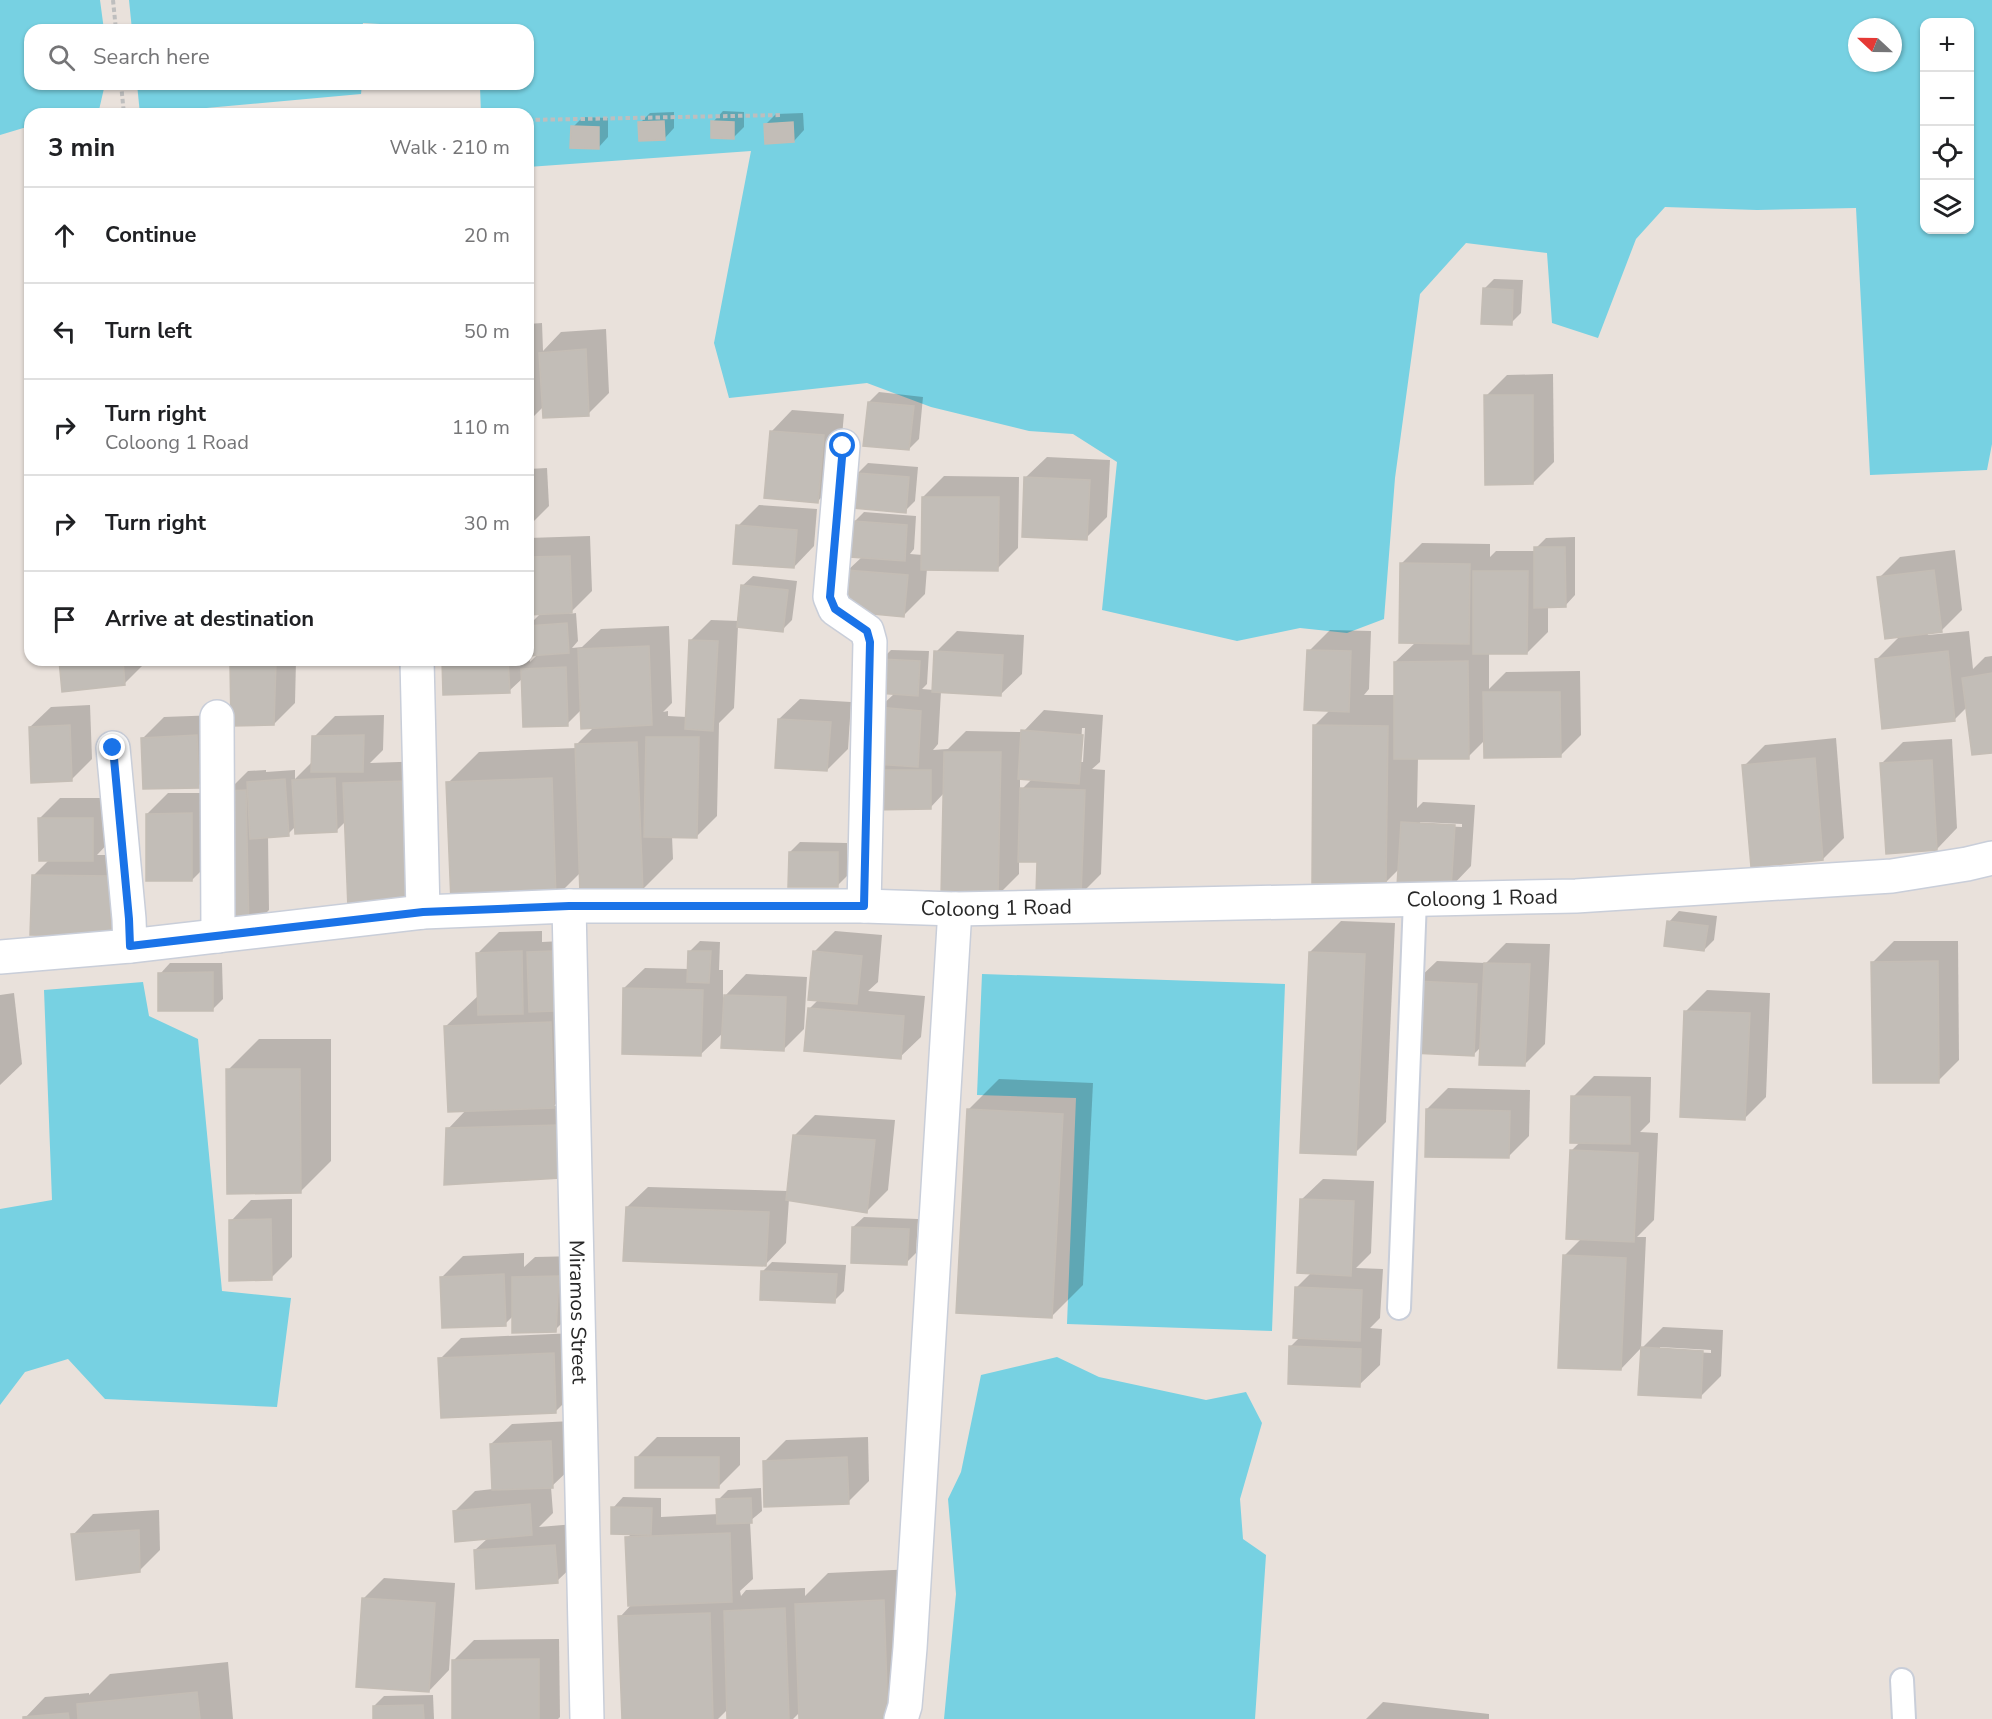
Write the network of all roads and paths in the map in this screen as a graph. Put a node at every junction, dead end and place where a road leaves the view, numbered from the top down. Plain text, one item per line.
1 (114, 0) edge
2 (116, 24) edge
3 (122, 90) edge
4 (123, 108) edge
5 (782, 115) dead end
6 (534, 120) edge
7 (843, 446) dead end
8 (417, 666) edge
9 (217, 717) dead end
10 (113, 748) dead end
11 (1992, 858) edge
12 (1415, 900) junction
13 (569, 906) junction
14 (864, 906) junction
15 (955, 909) junction
16 (423, 912) junction
17 (218, 936) junction
18 (130, 946) junction
19 (0, 957) edge
20 (1399, 1308) dead end
21 (1902, 1680) dead end
22 (587, 1719) edge
23 (901, 1719) edge
24 (1904, 1719) edge

1 - 2 path
3 - 4 path
5 - 6 path
7 - 14 street
8 - 16 street
9 - 17 street
10 - 18 street
11 - 12 street, Coloong 1 Road
12 - 15 street, Coloong 1 Road
12 - 20 lane
13 - 14 street, Coloong 1 Road
13 - 16 street, Coloong 1 Road
13 - 22 street, Miramos Street
14 - 15 street, Coloong 1 Road
15 - 23 street
16 - 17 street, Coloong 1 Road
17 - 18 street, Coloong 1 Road
18 - 19 street, Coloong 1 Road
21 - 24 lane

